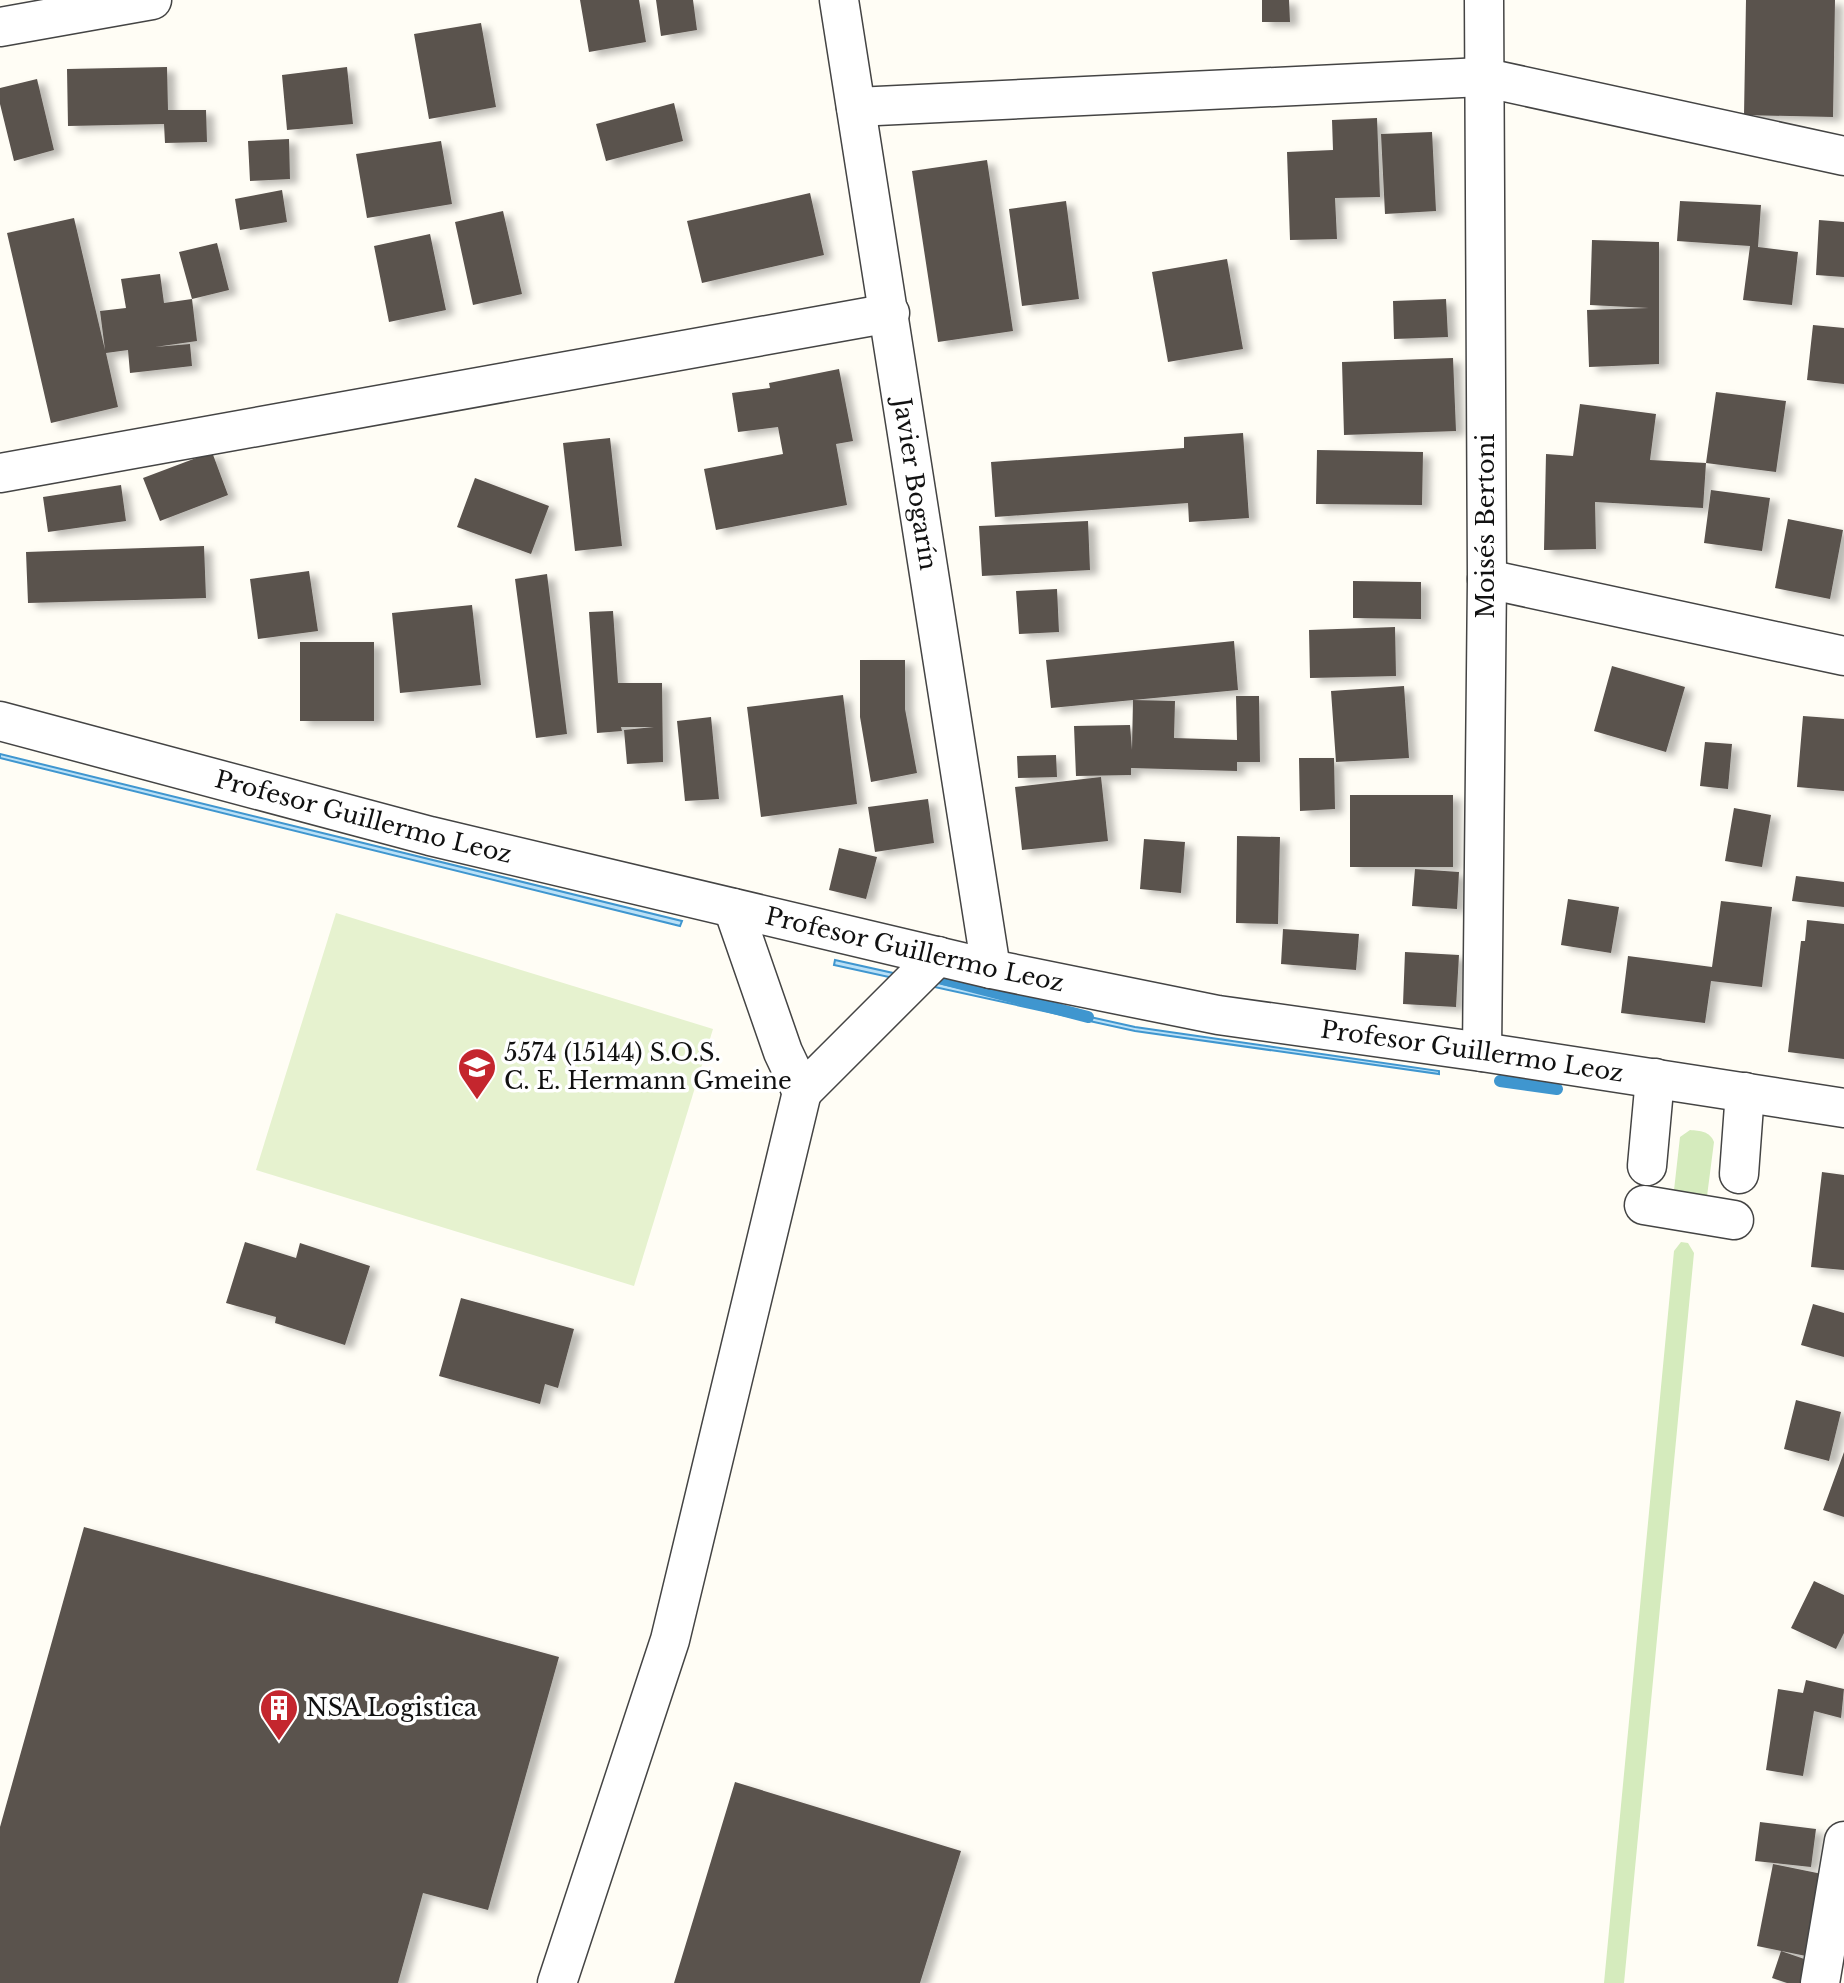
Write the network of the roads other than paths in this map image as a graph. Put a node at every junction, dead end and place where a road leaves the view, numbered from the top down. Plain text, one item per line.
1 (152, 0) edge
2 (839, 0) edge
3 (1484, 0) edge
4 (0, 27) edge
5 (1482, 77) junction
6 (856, 107) junction
7 (1844, 156) edge
8 (890, 313) junction
9 (0, 473) edge
10 (1487, 579) junction
11 (1844, 656) edge
12 (0, 721) edge
13 (733, 908) junction
14 (938, 956) junction
15 (991, 969) junction
16 (1482, 1052) junction
17 (1654, 1078) junction
18 (802, 1092) junction
19 (1745, 1093) junction
20 (1844, 1108) edge
21 (1647, 1166) dead end
22 (1739, 1174) dead end
23 (1644, 1205) dead end
24 (1734, 1220) dead end
25 (1844, 1841) edge
26 (557, 1983) edge
27 (1820, 1983) edge

1 - 4 street
2 - 6 street, Javier Bogarín
3 - 5 street, Moisés Bertoni
5 - 6 street
5 - 7 street
5 - 10 street, Moisés Bertoni
6 - 8 street, Javier Bogarín
8 - 9 street
8 - 15 street, Javier Bogarín
10 - 11 street
10 - 16 street, Moisés Bertoni
12 - 13 street, Profesor Guillermo Leoz
13 - 14 street, Profesor Guillermo Leoz
13 - 18 street
14 - 15 street, Profesor Guillermo Leoz
14 - 18 street
15 - 16 street, Profesor Guillermo Leoz
16 - 17 street, Profesor Guillermo Leoz
17 - 19 street, Profesor Guillermo Leoz
17 - 21 street
18 - 26 street
19 - 20 street, Profesor Guillermo Leoz
19 - 22 street
23 - 24 street
25 - 27 street

